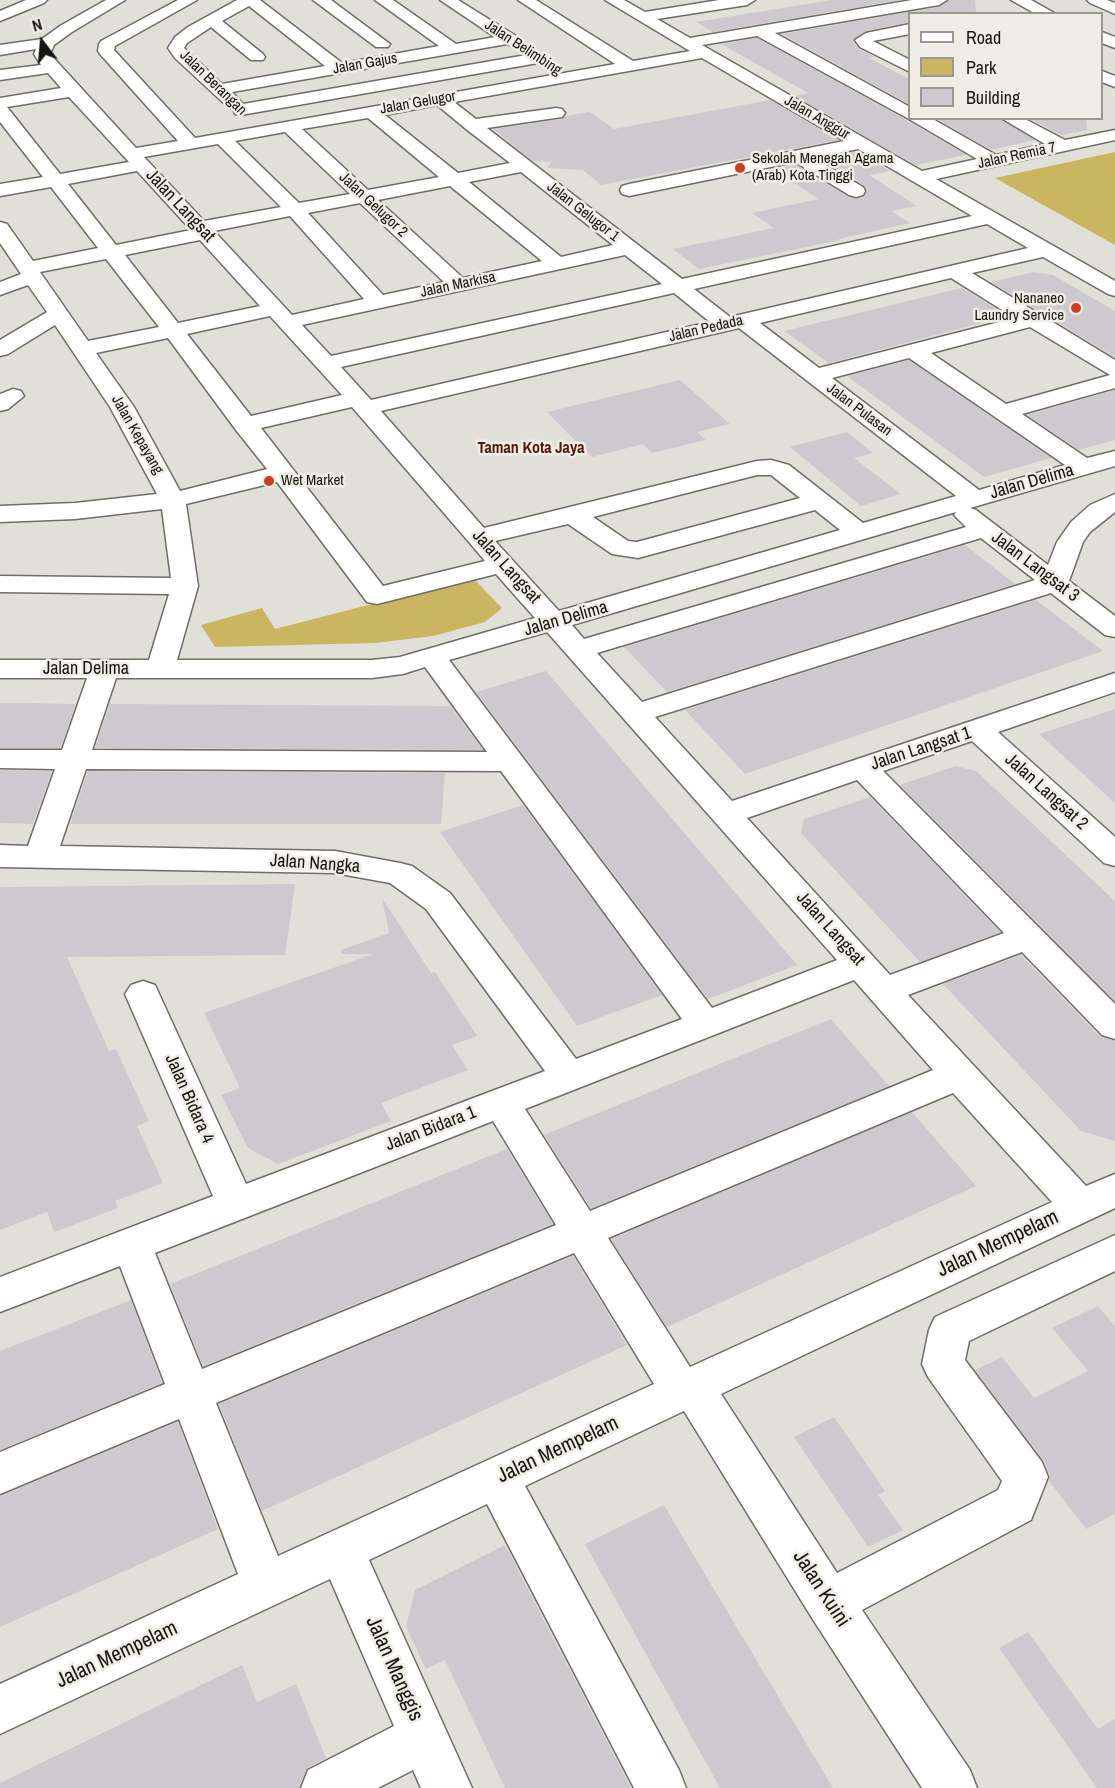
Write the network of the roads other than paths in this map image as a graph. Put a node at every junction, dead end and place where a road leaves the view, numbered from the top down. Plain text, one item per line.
1 (39, 0) edge
2 (117, 0) edge
3 (189, 0) edge
4 (250, 0) edge
5 (321, 0) edge
6 (383, 0) edge
7 (448, 0) edge
8 (531, 0) edge
9 (613, 0) edge
10 (747, 0) edge
11 (939, 0) edge
12 (1019, 0) edge
13 (1095, 0) edge
14 (507, 5) dead end
15 (486, 8) dead end
16 (1115, 9) edge
17 (465, 11) junction
18 (1045, 12) edge
19 (0, 16) edge
20 (642, 17) junction
21 (212, 20) junction
22 (908, 29) edge
23 (760, 31) junction
24 (510, 39) junction
25 (50, 40) junction
26 (108, 42) junction
27 (686, 43) junction
28 (382, 44) dead end
29 (453, 49) junction
30 (0, 50) edge
31 (705, 53) junction
32 (257, 57) dead end
33 (538, 58) junction
34 (630, 66) junction
35 (908, 66) edge
36 (52, 68) junction
37 (339, 69) junction
38 (0, 75) edge
39 (568, 77) junction
40 (220, 89) junction
41 (74, 91) junction
42 (439, 99) junction
43 (0, 103) edge
44 (0, 110) edge
45 (241, 110) junction
46 (370, 111) junction
47 (556, 113) dead end
48 (908, 113) edge
49 (921, 120) edge
50 (1013, 120) edge
51 (287, 125) junction
52 (472, 125) junction
53 (262, 130) junction
54 (1115, 135) edge
55 (221, 138) junction
56 (190, 143) junction
57 (860, 143) junction
58 (1062, 147) junction
59 (798, 156) junction
60 (137, 159) junction
61 (994, 161) junction
62 (524, 166) junction
63 (918, 177) junction
64 (454, 179) junction
65 (55, 180) junction
66 (0, 190) edge
67 (629, 190) dead end
68 (856, 191) dead end
69 (364, 197) junction
70 (294, 210) junction
71 (988, 218) junction
72 (202, 230) junction
73 (2, 236) edge
74 (629, 248) junction
75 (1046, 250) junction
76 (111, 252) junction
77 (557, 263) junction
78 (30, 272) junction
79 (955, 272) junction
80 (459, 285) junction
81 (678, 285) junction
82 (0, 289) edge
83 (1115, 290) edge
84 (378, 302) junction
85 (59, 314) junction
86 (281, 316) junction
87 (1033, 320) junction
88 (735, 323) junction
89 (173, 330) junction
90 (0, 349) edge
91 (83, 349) junction
92 (913, 351) junction
93 (326, 364) junction
94 (1115, 370) edge
95 (814, 376) junction
96 (1115, 381) edge
97 (361, 403) junction
98 (1003, 412) junction
99 (244, 425) junction
100 (1115, 458) edge
101 (1084, 467) junction
102 (282, 473) junction
103 (173, 500) junction
104 (818, 501) junction
105 (965, 502) junction
106 (1115, 502) edge
107 (0, 514) edge
108 (572, 516) junction
109 (985, 529) junction
110 (860, 533) junction
111 (478, 537) junction
112 (503, 564) junction
113 (1055, 583) junction
114 (0, 584) edge
115 (185, 586) junction
116 (555, 622) junction
117 (1115, 629) edge
118 (579, 649) junction
119 (433, 658) junction
120 (0, 669) edge
121 (104, 670) junction
122 (160, 670) junction
123 (1115, 682) edge
124 (637, 713) junction
125 (978, 730) junction
126 (0, 759) edge
127 (74, 759) junction
128 (509, 762) junction
129 (862, 768) junction
130 (727, 814) junction
131 (1115, 855) edge
132 (0, 856) edge
133 (41, 856) junction
134 (1027, 937) junction
135 (874, 977) junction
136 (143, 994) dead end
137 (705, 1023) junction
138 (1115, 1026) edge
139 (959, 1075) junction
140 (569, 1076) junction
141 (501, 1102) junction
142 (1097, 1198) edge
143 (236, 1204) junction
144 (582, 1232) junction
145 (131, 1244) junction
146 (1115, 1252) edge
147 (0, 1295) edge
148 (687, 1389) junction
149 (190, 1394) junction
150 (0, 1473) edge
151 (497, 1478) junction
152 (341, 1551) junction
153 (266, 1585) junction
154 (829, 1602) junction
155 (0, 1709) edge
156 (424, 1737) junction
157 (326, 1788) edge
158 (447, 1788) edge
159 (661, 1788) edge
160 (952, 1788) edge

1 - 19 street
2 - 25 street
3 - 26 street
4 - 21 street, Jalan Berangan
4 - 37 street
5 - 28 street
6 - 29 street
7 - 17 street, Jalan Belimbing
8 - 14 street
8 - 34 street
9 - 20 street, Jalan Anggur
10 - 20 street
11 - 23 street
12 - 18 street
13 - 16 street
15 - 17 street
17 - 24 street, Jalan Belimbing
20 - 27 street, Jalan Anggur
21 - 32 street
21 - 40 street, Jalan Berangan
22 - 35 street
23 - 27 street
23 - 48 street
24 - 29 street, Jalan Gajus
24 - 33 street, Jalan Belimbing
25 - 26 street
25 - 30 street
25 - 36 street
26 - 56 street
27 - 31 street, Jalan Anggur
29 - 37 street, Jalan Gajus
31 - 34 street, Jalan Gelugor
31 - 57 street, Jalan Anggur
33 - 39 street, Jalan Belimbing
33 - 45 street
34 - 39 street, Jalan Gelugor
36 - 38 street
36 - 41 street, Jalan Langsat
37 - 40 street, Jalan Gajus
39 - 42 street, Jalan Gelugor
40 - 45 street, Jalan Berangan
41 - 43 street
41 - 60 street, Jalan Langsat
42 - 46 street, Jalan Gelugor
42 - 52 street, Jalan Gelugor 1
44 - 65 street
45 - 53 street, Jalan Berangan
46 - 51 street, Jalan Gelugor
46 - 64 street
47 - 52 street
49 - 61 street
50 - 58 street
51 - 53 street, Jalan Gelugor
51 - 69 street, Jalan Gelugor 2
52 - 62 street, Jalan Gelugor 1
53 - 55 street, Jalan Gelugor
54 - 58 street, Jalan Remia 7
55 - 56 street, Jalan Gelugor
55 - 70 street
56 - 60 street, Jalan Gelugor
57 - 59 street
57 - 63 street, Jalan Anggur
58 - 61 street, Jalan Remia 7
59 - 67 street
59 - 68 street
60 - 65 street, Jalan Gelugor
60 - 72 street, Jalan Langsat
61 - 63 street, Jalan Remia 7
62 - 64 street
62 - 74 street, Jalan Gelugor 1
63 - 71 street, Jalan Anggur
64 - 69 street
64 - 77 street
65 - 66 street, Jalan Gelugor
65 - 76 street
69 - 70 street
69 - 80 street, Jalan Gelugor 2
70 - 72 street
70 - 84 street
71 - 75 street, Jalan Anggur
71 - 81 street
72 - 76 street
72 - 86 street, Jalan Langsat
73 - 78 street, Jalan Kepayang
74 - 77 street, Jalan Markisa
74 - 81 street, Jalan Gelugor 1
75 - 79 street, Jalan Pedada
75 - 83 street, Jalan Anggur
76 - 78 street
76 - 89 street
77 - 80 street, Jalan Markisa
78 - 82 street
78 - 85 street, Jalan Kepayang
79 - 87 street
79 - 88 street, Jalan Pedada
80 - 84 street, Jalan Markisa
81 - 88 street, Jalan Gelugor 1
81 - 93 street
84 - 86 street, Jalan Markisa
85 - 90 street
85 - 91 street, Jalan Kepayang
86 - 89 street, Jalan Markisa
86 - 93 street, Jalan Langsat
87 - 92 street
87 - 94 street
88 - 95 street, Jalan Pulasan
88 - 97 street, Jalan Pedada
89 - 91 street, Jalan Markisa
89 - 99 street
91 - 103 street, Jalan Kepayang
92 - 95 street
92 - 98 street
93 - 97 street, Jalan Langsat
95 - 105 street, Jalan Pulasan
96 - 98 street
97 - 99 street, Jalan Pedada
97 - 111 street, Jalan Langsat
98 - 101 street
99 - 102 street
100 - 101 street, Jalan Delima
101 - 105 street, Jalan Delima
102 - 103 street
102 - 112 street
103 - 107 street
103 - 115 street, Jalan Kepayang
104 - 108 street
104 - 108 street
104 - 110 street
105 - 109 street, Jalan Langsat 3
105 - 110 street, Jalan Delima
106 - 113 street
108 - 111 street
109 - 113 street, Jalan Langsat 3
109 - 118 street, Jalan Delima
110 - 116 street, Jalan Delima
111 - 112 street, Jalan Langsat
112 - 116 street, Jalan Langsat
113 - 117 street, Jalan Langsat 3
113 - 124 street
114 - 115 street
115 - 122 street, Jalan Kepayang
116 - 118 street, Jalan Langsat
116 - 119 street, Jalan Delima
118 - 124 street, Jalan Langsat
119 - 122 street, Jalan Delima
119 - 128 street
120 - 121 street, Jalan Delima
121 - 122 street, Jalan Delima
121 - 127 street
123 - 125 street, Jalan Langsat 1
124 - 130 street, Jalan Langsat
125 - 129 street, Jalan Langsat 1
125 - 131 street, Jalan Langsat 2
126 - 127 street
127 - 128 street
127 - 133 street
128 - 137 street
129 - 130 street, Jalan Langsat 1
129 - 134 street
130 - 135 street, Jalan Langsat
132 - 133 street, Jalan Nangka
133 - 140 street, Jalan Nangka
134 - 135 street, Jalan Bidara 1
134 - 138 street
135 - 137 street, Jalan Bidara 1
135 - 139 street, Jalan Langsat
136 - 143 street, Jalan Bidara 4
137 - 140 street, Jalan Bidara 1
139 - 142 street, Jalan Langsat
139 - 144 street
140 - 141 street, Jalan Bidara 1
141 - 143 street, Jalan Bidara 1
141 - 144 street, Jalan Kuini
142 - 148 street, Jalan Mempelam
143 - 145 street, Jalan Bidara 1
144 - 148 street, Jalan Kuini
144 - 149 street
145 - 147 street, Jalan Bidara 1
145 - 149 street
146 - 154 street
148 - 151 street, Jalan Mempelam
148 - 154 street, Jalan Kuini
149 - 150 street
149 - 153 street
151 - 152 street, Jalan Mempelam
151 - 159 street
152 - 153 street, Jalan Mempelam
152 - 156 street, Jalan Manggis
153 - 155 street, Jalan Mempelam
154 - 160 street, Jalan Kuini
156 - 157 street
156 - 158 street, Jalan Manggis

